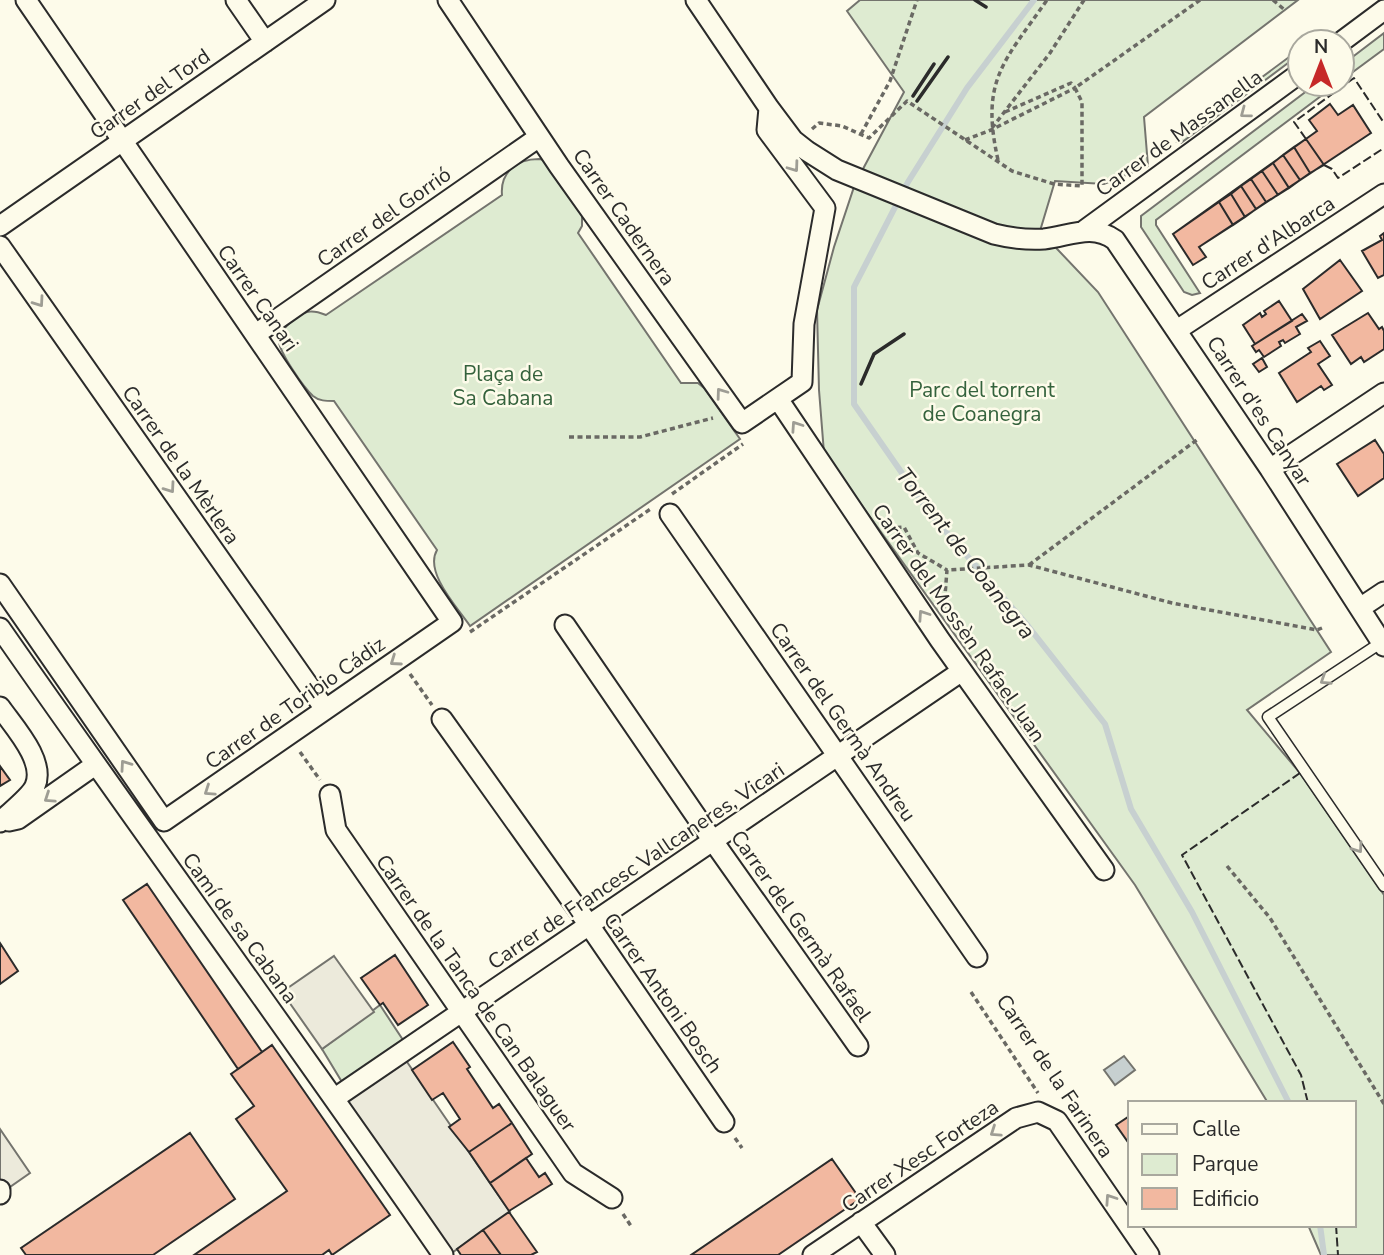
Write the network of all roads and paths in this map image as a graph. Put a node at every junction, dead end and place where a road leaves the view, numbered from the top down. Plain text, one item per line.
1 (26, 0) edge
2 (236, 0) edge
3 (325, 0) edge
4 (448, 0) edge
5 (696, 0) edge
6 (916, 0) edge
7 (1047, 0) edge
8 (1084, 0) edge
9 (1200, 0) edge
10 (1273, 0) edge
11 (1384, 10) edge
12 (1286, 11) dead end
13 (1356, 31) edge
14 (265, 42) junction
15 (1286, 83) edge
16 (1075, 88) junction
17 (769, 108) junction
18 (1004, 112) junction
19 (812, 129) dead end
20 (991, 130) junction
21 (861, 134) junction
22 (539, 137) junction
23 (965, 140) junction
24 (122, 141) junction
25 (998, 162) junction
26 (1384, 194) edge
27 (0, 226) edge
28 (1080, 231) junction
29 (0, 246) edge
30 (1178, 330) junction
31 (256, 334) junction
32 (1384, 393) edge
33 (778, 399) junction
34 (735, 412) junction
35 (569, 437) dead end
36 (1198, 439) dead end
37 (745, 443) dead end
38 (1270, 470) junction
39 (668, 503) junction
40 (866, 529) junction
41 (1030, 565) junction
42 (947, 570) junction
43 (0, 584) edge
44 (1384, 592) edge
45 (1360, 608) junction
46 (452, 622) junction
47 (565, 625) dead end
48 (0, 628) edge
49 (1322, 628) dead end
50 (940, 640) junction
51 (1383, 644) edge
52 (398, 658) junction
53 (962, 671) junction
54 (0, 707) edge
55 (325, 709) junction
56 (442, 719) joint
57 (288, 736) junction
58 (839, 755) junction
59 (95, 765) junction
60 (330, 794) joint
61 (0, 823) edge
62 (713, 841) junction
63 (1227, 866) dead end
64 (1104, 870) dead end
65 (1384, 886) edge
66 (589, 925) junction
67 (977, 957) dead end
68 (971, 992) dead end
69 (462, 1012) junction
70 (858, 1046) dead end
71 (335, 1098) junction
72 (1384, 1104) edge
73 (1056, 1121) junction
74 (724, 1122) dead end
75 (612, 1198) dead end
76 (861, 1222) junction
77 (1128, 1225) edge
78 (1130, 1227) edge
79 (443, 1255) edge
80 (813, 1255) edge
81 (885, 1255) edge
82 (1149, 1255) edge

1 - 24 street, Carrer Canari
2 - 14 street
3 - 14 street, Carrer del Tord
4 - 22 street, Carrer Cadernera
5 - 17 street
6 - 21 path
7 - 20 path
8 - 18 path
9 - 16 path
10 - 12 path
11 - 13 street
14 - 24 street, Carrer del Tord
15 -> 28 street, Carrer de Massanella
16 - 18 path
16 - 20 path
16 - 25 path
17 - 28 street
17 -> 33 street
18 - 20 path
19 - 21 path
20 - 23 path
20 - 25 path
21 - 23 path
22 - 31 street, Carrer del Gorrió
34 -> 22 street, Carrer Cadernera
23 - 25 path
24 - 27 street, Carrer del Tord
24 - 31 street, Carrer Canari
26 - 30 street, Carrer d'Albarca
28 - 30 street, Carrer d'es Canyar
29 -> 55 street, Carrer de la Mèrlera
30 - 38 street, Carrer d'es Canyar
31 - 46 street, Carrer Canari
32 - 38 street
33 - 34 street
40 -> 33 street, Carrer del Mossèn Rafael Juan
34 - 35 path
36 - 41 path
37 - 39 path
38 - 45 street, Carrer d'es Canyar
39 - 46 path
39 - 58 street, Carrer del Germà Andreu
40 - 42 path
50 -> 40 street, Carrer del Mossèn Rafael Juan
41 - 42 path
41 - 49 path
42 - 50 path
57 -> 43 street, Carrer de Toribio Cádiz
44 - 45 street
45 - 51 street, Carrer d'es Canyar
46 - 52 street, Carrer de Toribio Cádiz
47 - 62 street, Carrer del Germà Rafael
48 - 59 street, Camí de sa Cabana
50 - 53 street, Carrer del Mossèn Rafael Juan
51 -> 65 lane
52 -> 55 street, Carrer de Toribio Cádiz
52 - 56 path
53 - 58 street, Carrer de Francesc Vallcaneres, Vicari
53 - 64 street, Carrer del Mossèn Rafael Juan
54 - 61 street
55 - 57 street, Carrer de Toribio Cádiz
56 - 66 street, Carrer Antoni Bosch
57 - 60 path
58 - 62 street, Carrer de Francesc Vallcaneres, Vicari
58 - 67 street, Carrer del Germà Andreu
59 -> 61 street
59 - 71 street, Camí de sa Cabana
60 - 69 street, Carrer de la Tanca de Can Balaguer
62 - 66 street, Carrer de Francesc Vallcaneres, Vicari
62 - 70 street, Carrer del Germà Rafael
63 - 72 path
66 - 69 street, Carrer de Francesc Vallcaneres, Vicari
66 - 74 street, Carrer Antoni Bosch
68 - 73 path, Carrer de la Farinera
69 - 71 street, Carrer de Francesc Vallcaneres, Vicari
69 - 75 street, Carrer de la Tanca de Can Balaguer
71 - 79 street, Camí de sa Cabana
73 -> 76 street, Carrer Xesc Forteza
77 -> 73 street, Carrer de la Farinera
76 - 80 street, Carrer Xesc Forteza
76 - 81 street
82 -> 78 street, Carrer de la Farinera

